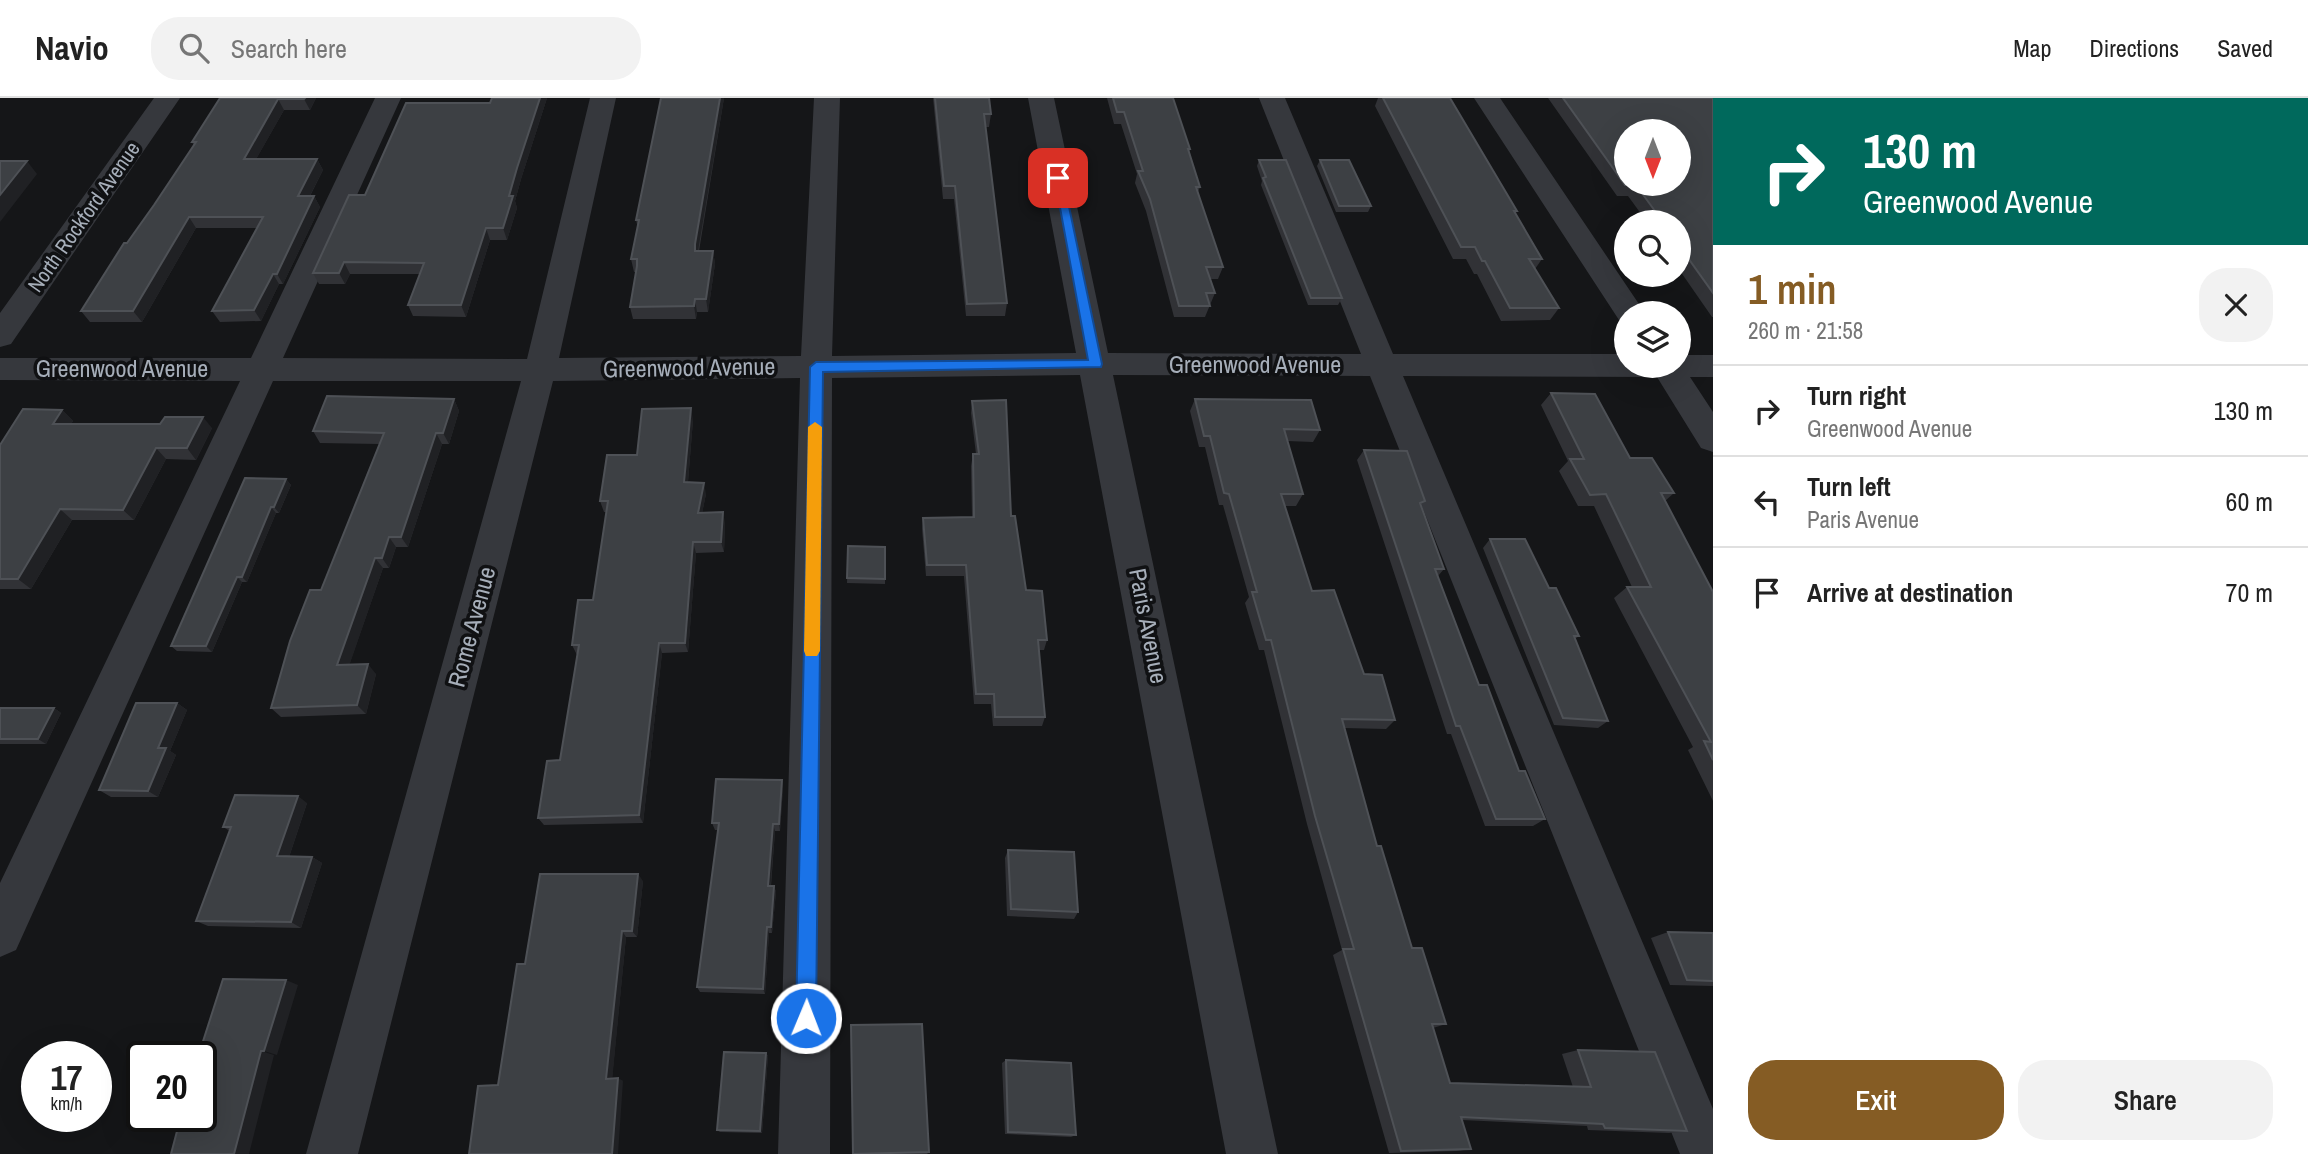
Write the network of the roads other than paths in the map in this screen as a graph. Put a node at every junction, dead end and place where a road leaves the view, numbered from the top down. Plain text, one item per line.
1 (167, 98) edge
2 (388, 98) edge
3 (603, 98) edge
4 (827, 98) edge
5 (1041, 98) edge
6 (1272, 98) edge
7 (1487, 98) edge
8 (1622, 301) edge
9 (0, 336) edge
10 (1096, 364) junction
11 (1380, 365) junction
12 (1614, 366) edge
13 (1691, 366) edge
14 (1713, 366) edge
15 (816, 367) junction
16 (0, 369) edge
17 (264, 369) junction
18 (540, 370) junction
19 (1674, 378) edge
20 (1713, 439) edge
21 (0, 934) edge
22 (332, 1154) edge
23 (804, 1154) edge
24 (1252, 1154) edge
25 (1706, 1154) edge

1 - 9 street, North Rockford Avenue
2 - 17 street
3 - 18 street, Rome Avenue
4 - 15 street
5 - 10 street, Paris Avenue
6 - 11 street
7 - 8 street
10 - 11 street, Greenwood Avenue
10 - 15 street, Greenwood Avenue
10 - 24 street, Paris Avenue
11 - 12 street, Greenwood Avenue
11 - 25 street
13 - 14 street, Greenwood Avenue
15 - 18 street, Greenwood Avenue
15 - 23 street
16 - 17 street, Greenwood Avenue
17 - 18 street, Greenwood Avenue
17 - 21 street
18 - 22 street, Rome Avenue
19 - 20 street

